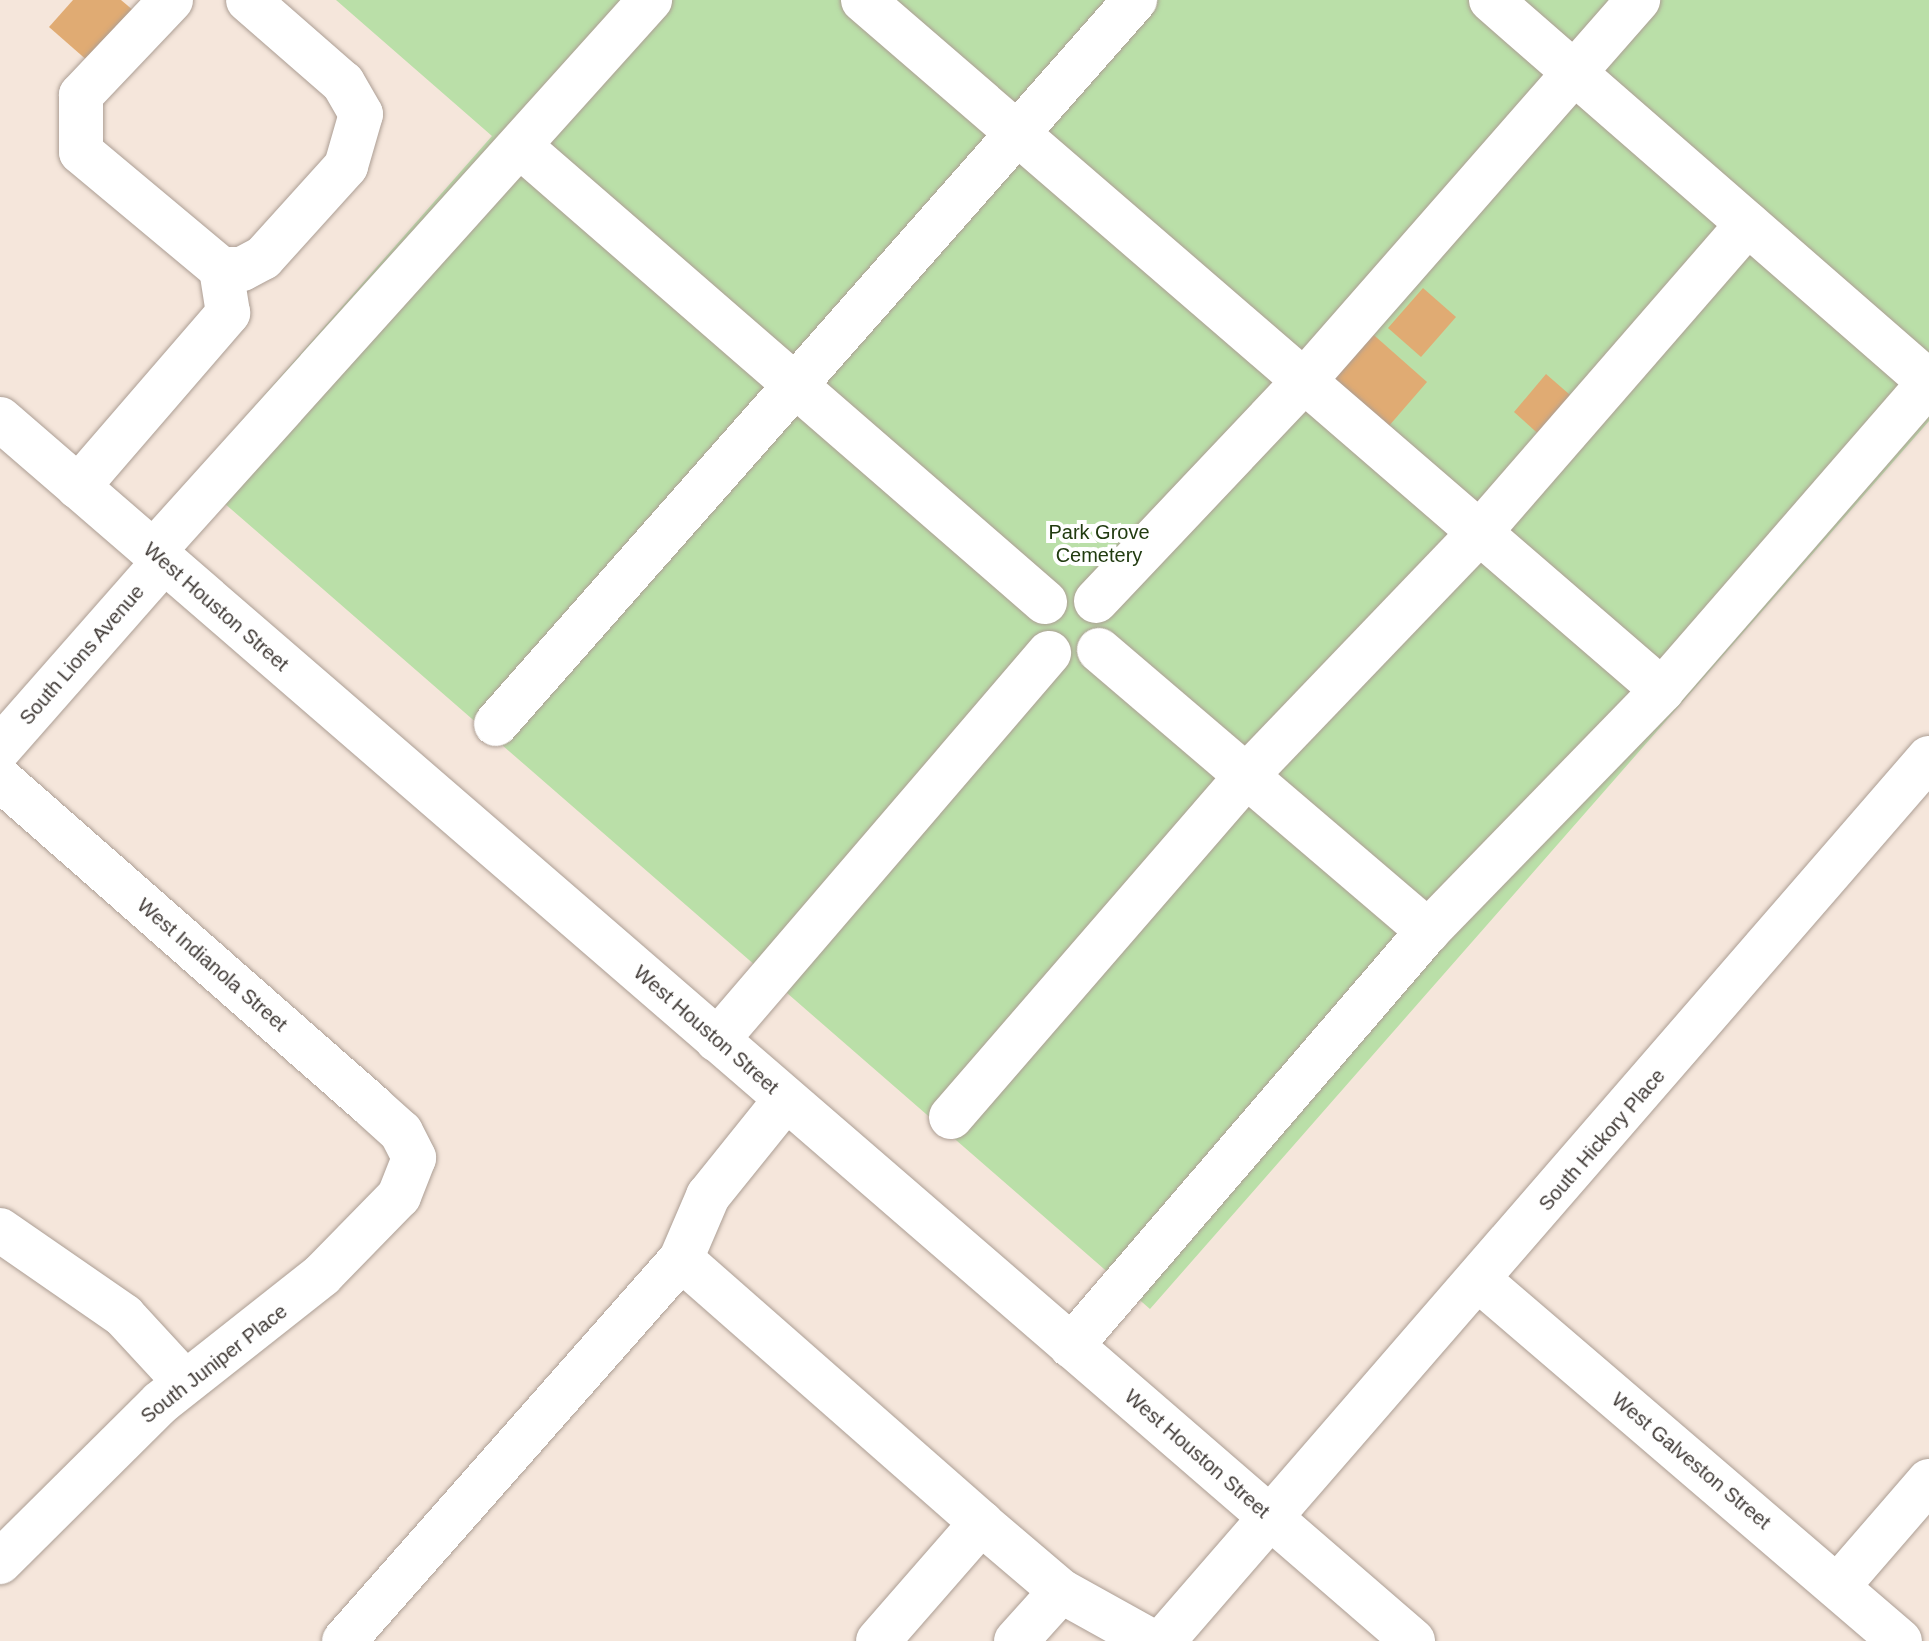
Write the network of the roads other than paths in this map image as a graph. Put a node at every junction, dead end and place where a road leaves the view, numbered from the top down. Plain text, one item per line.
1 (171, 0) edge
2 (248, 0) edge
3 (650, 0) edge
4 (863, 0) edge
5 (1135, 0) edge
6 (1491, 0) edge
7 (1638, 0) edge
8 (1574, 73) junction
9 (1018, 133) junction
10 (521, 147) junction
11 (1748, 224) junction
12 (221, 269) junction
13 (1304, 381) junction
14 (1929, 383) edge
15 (795, 385) junction
16 (0, 419) edge
17 (78, 487) junction
18 (1480, 532) junction
19 (159, 557) junction
20 (1096, 601) junction
21 (1045, 602) junction
22 (1099, 650) junction
23 (1049, 653) junction
24 (1662, 690) junction
25 (496, 724) dead end
26 (0, 748) edge
27 (1929, 758) edge
28 (1246, 776) junction
29 (0, 779) edge
30 (1428, 931) junction
31 (717, 1040) junction
32 (786, 1099) junction
33 (951, 1117) dead end
34 (414, 1158) joint
35 (0, 1230) edge
36 (681, 1259) junction
37 (1480, 1281) junction
38 (1071, 1346) junction
39 (185, 1382) junction
40 (1929, 1481) edge
41 (1272, 1518) junction
42 (981, 1523) junction
43 (0, 1562) edge
44 (1838, 1586) junction
45 (1061, 1591) junction
46 (344, 1641) edge
47 (878, 1641) edge
48 (1016, 1641) edge
49 (1151, 1641) edge
50 (1163, 1641) edge
51 (1413, 1641) edge
52 (1900, 1641) edge

1 - 12 street
2 - 12 street
3 - 10 street, South Lions Avenue
4 - 9 street
5 - 9 street
6 - 8 street
7 - 8 street
8 - 11 street
8 - 13 street
9 - 13 street
9 - 15 street
10 - 15 street
10 - 19 street, South Lions Avenue
11 - 14 street
11 - 18 street
12 - 17 street
13 - 18 street
13 - 20 street
14 - 24 street
15 - 21 street
15 - 25 street
16 - 17 street, West Houston Street
17 - 19 street, West Houston Street
18 - 24 street
18 - 28 street
19 - 26 street, South Lions Avenue
19 - 31 street, West Houston Street
20 - 21 street
20 - 22 street
21 - 23 street
22 - 23 street
22 - 28 street
23 - 31 street
24 - 30 street
27 - 37 street, South Hickory Place
28 - 30 street
28 - 33 street
29 - 34 street, West Indianola Street
30 - 38 street
31 - 32 street, West Houston Street
32 - 36 street
32 - 38 street, West Houston Street
34 - 39 street, South Juniper Place
35 - 39 street
36 - 42 street
36 - 46 street
37 - 41 street, South Hickory Place
37 - 44 street, West Galveston Street
38 - 41 street, West Houston Street
39 - 43 street, South Juniper Place
40 - 44 street
41 - 50 street, South Hickory Place
41 - 51 street, West Houston Street
42 - 45 street
42 - 47 street
44 - 52 street, West Galveston Street
45 - 48 street
45 - 49 street

